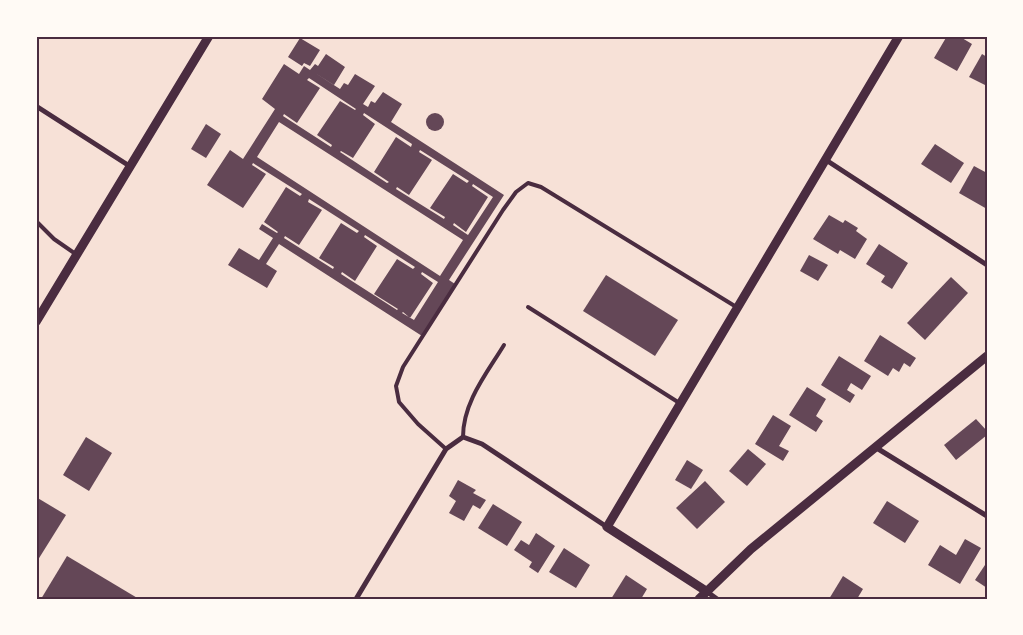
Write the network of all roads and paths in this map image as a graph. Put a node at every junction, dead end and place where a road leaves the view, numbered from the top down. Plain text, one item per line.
1 (209, 36) edge
2 (900, 36) edge
3 (36, 106) edge
4 (826, 160) junction
5 (131, 167) junction
6 (36, 222) edge
7 (77, 255) junction
8 (987, 265) edge
9 (528, 306) dead end
10 (738, 308) junction
11 (36, 322) edge
12 (504, 344) dead end
13 (987, 356) edge
14 (681, 404) junction
15 (462, 437) junction
16 (874, 447) junction
17 (446, 449) junction
18 (987, 516) edge
19 (607, 526) junction
20 (706, 591) junction
21 (356, 599) edge
22 (699, 599) edge
23 (717, 599) edge

1 - 5 street
2 - 4 street
3 - 5 street
4 - 8 street
4 - 10 street
5 - 7 street
6 - 7 lane
7 - 11 street
9 - 14 lane
10 - 14 street
10 - 17 lane
12 - 15 lane
13 - 16 street
14 - 19 street
15 - 17 street
15 - 19 street
16 - 18 street
16 - 20 street
17 - 21 street
19 - 20 street
20 - 22 street
20 - 23 street

